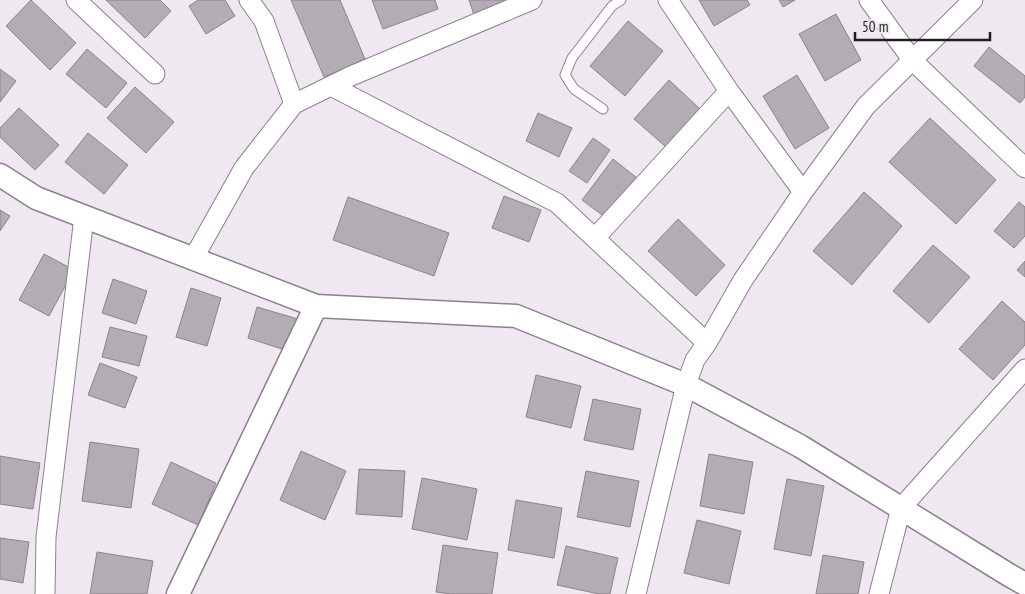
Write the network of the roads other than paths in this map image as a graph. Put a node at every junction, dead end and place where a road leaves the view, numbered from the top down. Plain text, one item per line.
1 (76, 0) edge
2 (250, 0) edge
3 (532, 0) edge
4 (621, 0) edge
5 (668, 0) edge
6 (869, 0) edge
7 (973, 0) edge
8 (912, 61) junction
9 (155, 74) dead end
10 (331, 86) junction
11 (729, 91) junction
12 (294, 104) junction
13 (603, 109) dead end
14 (1025, 168) edge
15 (0, 175) edge
16 (803, 192) junction
17 (84, 217) junction
18 (596, 237) junction
19 (193, 259) junction
20 (316, 306) junction
21 (707, 343) junction
22 (1025, 369) edge
23 (686, 385) junction
24 (901, 508) junction
25 (1025, 584) edge
26 (45, 594) edge
27 (178, 594) edge
28 (636, 594) edge
29 (879, 594) edge

1 - 9 street
2 - 12 street
3 - 10 street
4 - 13 lane
5 - 11 street
6 - 8 street
7 - 8 street
8 - 14 street
8 - 16 street
10 - 12 street
10 - 18 street
11 - 16 street
11 - 18 street
12 - 19 street
15 - 17 street
16 - 21 street
17 - 19 street
17 - 26 street
18 - 21 street
19 - 20 street
20 - 23 street
20 - 27 street
21 - 23 street
22 - 24 street
23 - 24 street
23 - 28 street
24 - 25 street
24 - 29 street

